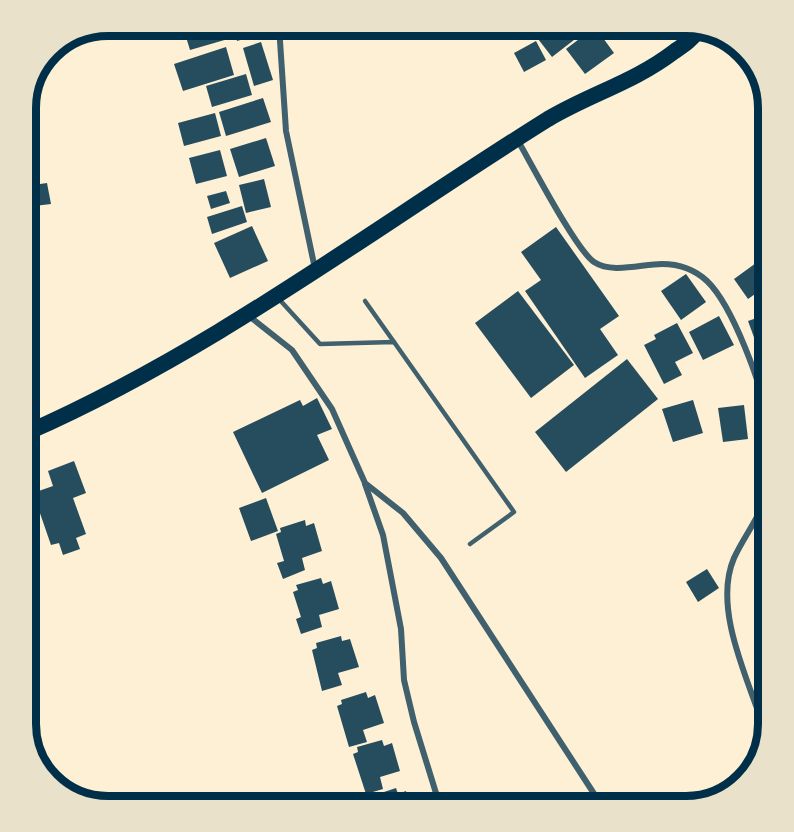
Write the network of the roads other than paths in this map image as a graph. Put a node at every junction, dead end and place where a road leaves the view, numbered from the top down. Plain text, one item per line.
1 (280, 36) edge
2 (693, 36) edge
3 (516, 138) junction
4 (316, 272) junction
5 (277, 297) junction
6 (365, 301) dead end
7 (249, 315) junction
8 (394, 342) junction
9 (758, 390) edge
10 (36, 428) edge
11 (364, 483) junction
12 (758, 517) edge
13 (470, 544) dead end
14 (758, 710) edge
15 (437, 796) edge
16 (595, 796) edge

1 - 4 street
2 - 3 highway
3 - 4 highway
3 - 9 street
4 - 5 highway
5 - 7 highway
5 - 8 lane
6 - 8 lane
7 - 10 highway
7 - 11 street
8 - 13 lane
11 - 15 street
11 - 16 street
12 - 14 street

